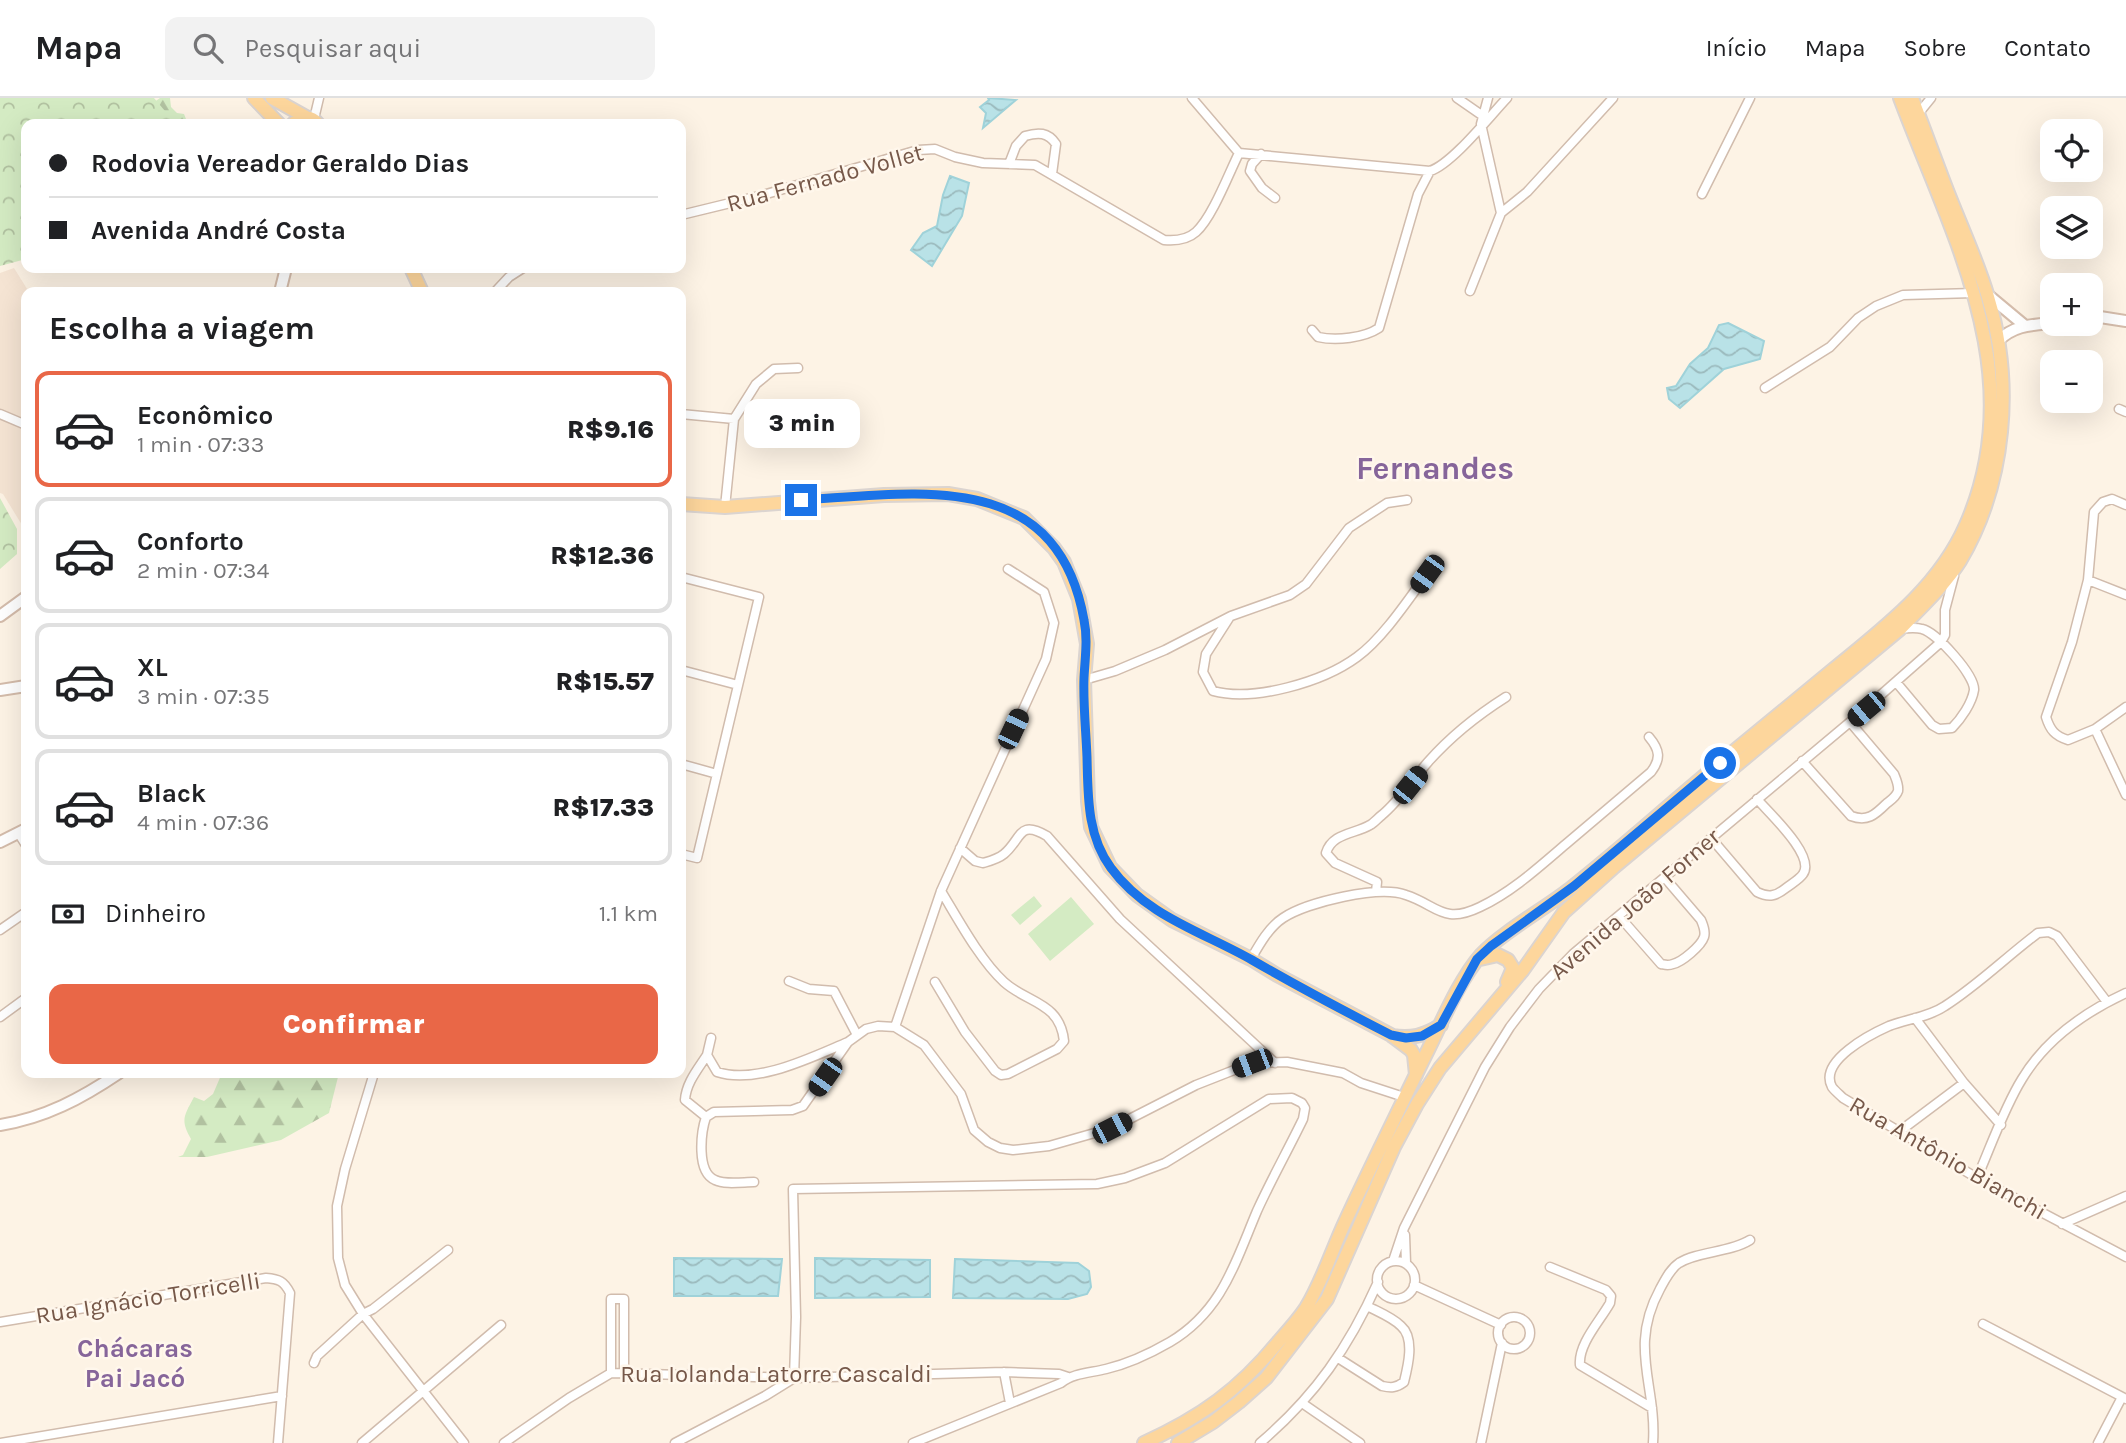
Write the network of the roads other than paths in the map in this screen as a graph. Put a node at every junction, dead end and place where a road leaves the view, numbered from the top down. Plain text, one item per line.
1 (254, 98) edge
2 (272, 98) edge
3 (319, 98) edge
4 (1192, 98) edge
5 (1458, 98) edge
6 (1488, 98) edge
7 (1507, 98) edge
8 (1614, 98) edge
9 (1750, 98) edge
10 (1900, 98) edge
11 (1912, 98) edge
12 (1930, 98) edge
13 (1918, 114) junction
14 (274, 119) edge
15 (312, 119) edge
16 (316, 119) edge
17 (1482, 120) junction
18 (1239, 153) junction
19 (1261, 154) junction
20 (1009, 164) junction
21 (1434, 169) junction
22 (1052, 174) junction
23 (1702, 194) dead end
24 (1275, 198) dead end
25 (1501, 213) junction
26 (686, 214) edge
27 (515, 273) edge
28 (500, 287) edge
29 (1470, 291) dead end
30 (1974, 293) junction
31 (1988, 295) junction
32 (2103, 317) edge
33 (2126, 321) edge
34 (2040, 324) edge
35 (2024, 325) junction
36 (1312, 330) dead end
37 (1998, 341) junction
38 (798, 368) dead end
39 (1765, 388) dead end
40 (0, 414) edge
41 (686, 414) edge
42 (734, 419) junction
43 (21, 423) edge
44 (1407, 500) dead end
45 (686, 504) edge
46 (2126, 505) edge
47 (725, 506) junction
48 (1958, 563) junction
49 (1008, 569) dead end
50 (1427, 574) dead end
51 (686, 577) edge
52 (2088, 580) junction
53 (2126, 595) edge
54 (21, 601) edge
55 (0, 616) edge
56 (1231, 616) junction
57 (1900, 629) junction
58 (1941, 642) junction
59 (686, 671) edge
60 (1084, 680) junction
61 (1896, 682) junction
62 (738, 685) junction
63 (21, 687) edge
64 (0, 690) edge
65 (1506, 697) dead end
66 (2126, 707) edge
67 (1850, 722) junction
68 (2095, 729) junction
69 (1649, 737) dead end
70 (1802, 761) junction
71 (686, 765) edge
72 (717, 774) junction
73 (2126, 795) edge
74 (1757, 799) junction
75 (21, 833) edge
76 (1711, 838) junction
77 (0, 842) edge
78 (960, 848) junction
79 (686, 855) edge
80 (1665, 878) junction
81 (941, 891) junction
82 (1376, 892) junction
83 (21, 915) edge
84 (1619, 916) junction
85 (0, 930) edge
86 (1251, 959) junction
87 (1477, 959) junction
88 (789, 981) dead end
89 (935, 982) dead end
90 (2126, 993) edge
91 (1498, 1001) junction
92 (21, 1002) edge
93 (2107, 1002) junction
94 (0, 1017) edge
95 (1915, 1018) junction
96 (1441, 1025) junction
97 (895, 1027) junction
98 (857, 1035) junction
99 (1391, 1035) junction
100 (711, 1038) dead end
101 (848, 1042) junction
102 (707, 1055) junction
103 (1275, 1063) junction
104 (1416, 1076) junction
105 (111, 1078) edge
106 (372, 1078) edge
107 (1964, 1083) junction
108 (1404, 1097) junction
109 (706, 1117) junction
110 (0, 1125) edge
111 (2001, 1125) junction
112 (1900, 1131) junction
113 (1977, 1178) junction
114 (754, 1182) dead end
115 (2126, 1196) edge
116 (2062, 1224) junction
117 (1404, 1228) junction
118 (1750, 1240) dead end
119 (448, 1250) dead end
120 (2126, 1257) edge
121 (1393, 1261) junction
122 (1406, 1263) junction
123 (1550, 1267) dead end
124 (1378, 1282) junction
125 (1414, 1285) junction
126 (1387, 1296) junction
127 (1368, 1310) junction
128 (363, 1314) junction
129 (0, 1322) edge
130 (1983, 1324) dead end
131 (501, 1325) dead end
132 (1501, 1325) junction
133 (1502, 1343) junction
134 (1513, 1349) junction
135 (1338, 1358) junction
136 (1499, 1359) junction
137 (314, 1363) dead end
138 (1004, 1372) junction
139 (611, 1373) junction
140 (624, 1373) junction
141 (1068, 1377) junction
142 (794, 1378) junction
143 (421, 1391) junction
144 (282, 1396) junction
145 (2124, 1398) edge
146 (1302, 1402) junction
147 (1010, 1403) junction
148 (1652, 1408) junction
149 (0, 1443) edge
150 (278, 1443) edge
151 (362, 1443) edge
152 (464, 1443) edge
153 (504, 1443) edge
154 (675, 1443) edge
155 (913, 1443) edge
156 (1144, 1443) edge
157 (1178, 1443) edge
158 (1260, 1443) edge
159 (1360, 1443) edge
160 (1480, 1443) edge
161 (1653, 1443) edge
162 (2098, 1443) edge

1 - 14 main road
2 - 15 main road
3 - 16 street
4 - 18 street
5 - 17 street
6 - 17 street
7 - 17 street
8 - 25 street
9 - 23 street
10 - 30 main road
11 - 13 main road
12 - 13 street
13 - 31 main road
17 - 21 street
17 - 25 street
18 - 19 street
18 - 22 street, Rua Fernado Vollet
19 - 21 street
19 - 24 street
20 - 22 street, Rua Fernado Vollet
20 - 22 street
20 - 26 street, Rua Fernado Vollet
21 - 36 street
25 - 29 street
27 - 28 street
30 - 39 street
30 - 87 main road
31 - 35 street
31 - 37 main road
32 - 33 street
34 - 35 street
35 - 37 street
37 - 48 main road
38 - 42 street
40 - 43 street
41 - 42 street
42 - 47 street
44 - 56 street
45 - 47 main road
46 - 52 street
47 - 60 main road
48 - 57 main road
48 - 58 street
49 - 78 street
50 - 56 street
51 - 62 street
52 - 53 street
52 - 68 street
54 - 55 street
56 - 60 street
57 - 58 street
57 - 91 main road
58 - 61 street, Avenida João Forner
58 - 61 street
59 - 62 street
60 - 86 main road
61 - 67 street, Avenida João Forner
62 - 72 street
63 - 64 street
65 - 82 street
66 - 68 street
67 - 70 street, Avenida João Forner
67 - 70 street
68 - 73 street
69 - 82 street
70 - 74 street, Avenida João Forner
71 - 72 street
72 - 79 street
74 - 76 street, Avenida João Forner
74 - 76 street
75 - 77 street
76 - 80 street, Avenida João Forner
78 - 81 street
78 - 103 street
80 - 84 street, Avenida João Forner
80 - 84 street
81 - 89 street
81 - 97 street
82 - 86 street
83 - 85 street
84 - 117 street, Avenida João Forner
86 - 99 main road
87 - 91 main road
87 - 96 main road
88 - 98 street
90 - 93 street
91 - 157 main road
92 - 94 street
93 - 95 street, Rua Antônio Bianchi
93 - 111 street
95 - 107 street
95 - 112 street, Rua Antônio Bianchi
96 - 99 main road
96 - 104 main road
97 - 98 street
97 - 103 street
98 - 101 street
99 - 104 main road
100 - 102 street
101 - 102 street
101 - 109 street
102 - 109 street
103 - 108 street
104 - 108 main road
105 - 110 street
106 - 128 street
107 - 111 street
107 - 112 street
108 - 156 main road
109 - 114 street
111 - 113 street
112 - 113 street, Rua Antônio Bianchi
113 - 116 street, Rua Antônio Bianchi
115 - 116 street, Rua Antônio Bianchi
116 - 120 street, Rua Antônio Bianchi
117 - 121 street, Avenida João Forner
117 - 122 street, Avenida João Forner
118 - 148 street
119 - 128 street
121 - 122 street
121 - 124 street
122 - 125 street
123 - 148 street
124 - 126 street
124 - 127 street
125 - 126 street
125 - 132 street
126 - 127 street
127 - 135 street
127 - 135 street
128 - 137 street
128 - 143 street
129 - 144 street, Rua Ignácio Torricelli
130 - 145 street
131 - 143 street
132 - 133 street
132 - 134 street
133 - 134 street
133 - 136 street
134 - 136 street
135 - 146 street
136 - 160 street
138 - 141 street, Rua Iolanda Latorre Cascaldi
138 - 142 street, Rua Iolanda Latorre Cascaldi
138 - 147 street
139 - 140 street, Rua Iolanda Latorre Cascaldi
139 - 140 street
139 - 153 street, Rua Iolanda Latorre Cascaldi
140 - 142 street, Rua Iolanda Latorre Cascaldi
141 - 142 street
141 - 147 street
142 - 154 street
143 - 151 street
143 - 152 street
144 - 149 street
144 - 150 street
145 - 162 street
146 - 158 street
146 - 159 street
147 - 155 street
148 - 161 street

